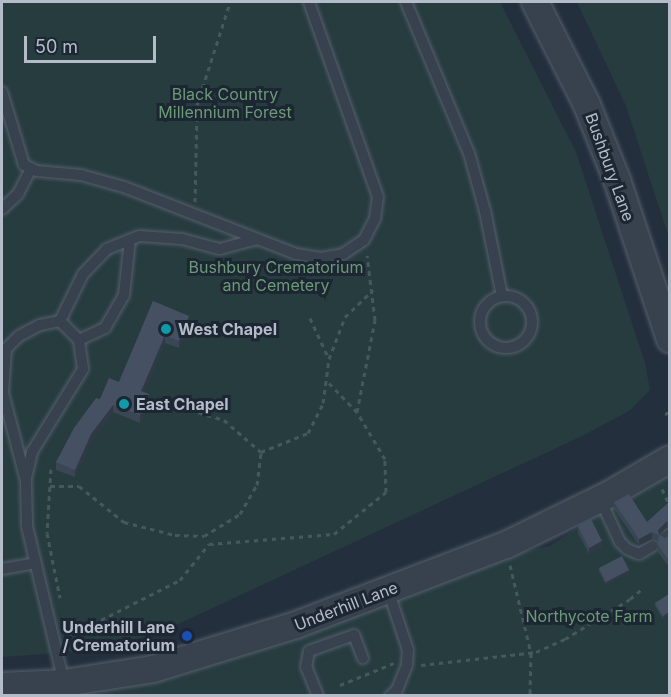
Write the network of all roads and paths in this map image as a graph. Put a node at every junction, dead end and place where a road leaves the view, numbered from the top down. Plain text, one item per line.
1 (230, 2) edge
2 (309, 2) edge
3 (406, 2) edge
4 (536, 2) edge
5 (2, 93) edge
6 (31, 168) junction
7 (2, 209) edge
8 (194, 215) junction
9 (257, 239) junction
10 (130, 240) junction
11 (364, 240) junction
12 (373, 290) junction
13 (502, 296) junction
14 (310, 318) dead end
15 (60, 321) junction
16 (669, 339) edge
17 (78, 340) junction
18 (330, 359) junction
19 (328, 382) junction
20 (181, 407) dead end
21 (357, 412) junction
22 (261, 452) junction
23 (669, 459) edge
24 (51, 469) dead end
25 (26, 481) junction
26 (50, 486) junction
27 (600, 499) junction
28 (204, 536) junction
29 (209, 544) junction
30 (506, 545) junction
31 (653, 546) dead end
32 (35, 563) junction
33 (2, 569) edge
34 (643, 588) dead end
35 (388, 590) junction
36 (62, 605) dead end
37 (66, 625) dead end
38 (69, 636) junction
39 (72, 647) dead end
40 (531, 653) junction
41 (363, 658) dead end
42 (407, 665) junction
43 (64, 683) junction
44 (340, 684) dead end
45 (2, 686) edge
46 (318, 696) edge
47 (390, 696) edge
48 (530, 696) edge

1 - 8 path
2 - 11 lane
3 - 13 lane
4 - 16 street, Bushbury Lane
5 - 6 lane
6 - 7 lane
6 - 8 lane
8 - 9 lane
9 - 10 lane
9 - 11 lane
10 - 15 lane
10 - 17 lane
11 - 12 path
12 - 18 path
12 - 21 path
13 - 13 lane
14 - 18 path
15 - 17 lane
15 - 25 lane
17 - 25 lane
18 - 19 path
19 - 21 path
19 - 22 path
20 - 22 path
21 - 29 path
22 - 28 path
23 - 27 street, Underhill Lane
24 - 26 path
25 - 32 lane
26 - 28 path
26 - 36 path
27 - 30 street, Underhill Lane
27 - 31 lane
28 - 29 path
29 - 38 path
30 - 35 street, Underhill Lane
30 - 40 path
32 - 33 lane
32 - 43 lane
34 - 40 path
35 - 42 lane
35 - 43 street, Underhill Lane
37 - 38 path
38 - 39 path
40 - 42 path
40 - 48 path
41 - 46 lane
42 - 44 path
42 - 47 lane
43 - 45 street, Underhill Lane

